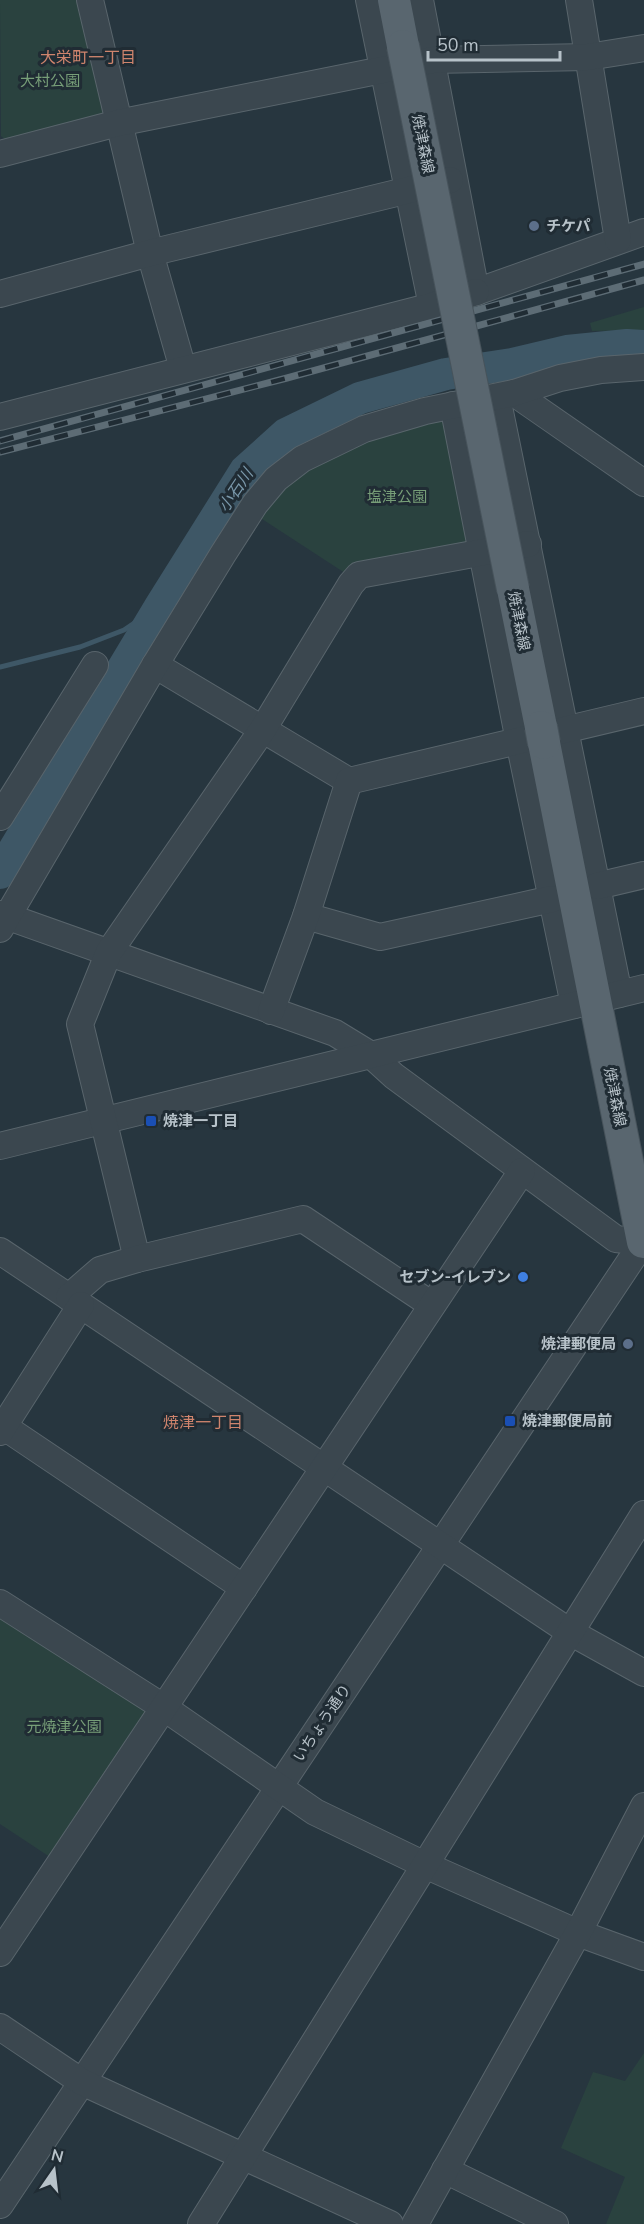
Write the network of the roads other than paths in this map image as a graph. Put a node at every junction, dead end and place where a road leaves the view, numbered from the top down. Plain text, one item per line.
1 (90, 0) edge
2 (369, 0) edge
3 (394, 0) edge
4 (420, 0) edge
5 (579, 0) edge
6 (644, 48) edge
7 (393, 57) junction
8 (588, 57) junction
9 (432, 60) junction
10 (118, 123) junction
11 (0, 154) edge
12 (454, 179) junction
13 (408, 190) junction
14 (644, 232) edge
15 (618, 240) junction
16 (150, 253) junction
17 (476, 292) junction
18 (0, 294) edge
19 (432, 306) junction
20 (644, 367) edge
21 (183, 369) junction
22 (505, 395) junction
23 (453, 405) junction
24 (0, 417) edge
25 (644, 483) edge
26 (528, 543) junction
27 (482, 554) junction
28 (95, 665) dead end
29 (155, 665) junction
30 (644, 711) edge
31 (263, 729) junction
32 (542, 735) junction
33 (349, 781) junction
34 (0, 817) edge
35 (644, 874) edge
36 (597, 886) junction
37 (552, 899) junction
38 (306, 916) junction
39 (3, 918) edge
40 (109, 952) junction
41 (644, 988) edge
42 (596, 999) junction
43 (271, 1011) junction
44 (371, 1055) junction
45 (104, 1121) junction
46 (0, 1146) edge
47 (522, 1171) junction
48 (644, 1242) edge
49 (0, 1251) edge
50 (137, 1259) junction
51 (75, 1301) junction
52 (432, 1305) junction
53 (1, 1428) edge
54 (323, 1467) junction
55 (644, 1514) edge
56 (441, 1546) junction
57 (244, 1588) junction
58 (0, 1603) edge
59 (570, 1632) junction
60 (644, 1673) edge
61 (163, 1707) junction
62 (279, 1787) junction
63 (644, 1806) edge
64 (425, 1865) junction
65 (578, 1933) junction
66 (0, 1953) edge
67 (644, 1957) edge
68 (0, 2027) edge
69 (82, 2082) junction
70 (243, 2157) junction
71 (445, 2170) junction
72 (0, 2205) edge
73 (201, 2224) edge
74 (390, 2224) edge
75 (415, 2224) edge
76 (555, 2224) edge

1 - 10 street
2 - 7 street
3 - 7 main road, 焼津森線
4 - 9 street
5 - 8 street
6 - 8 street
7 - 9 street
7 - 10 street
7 - 13 street
7 - 32 main road, 焼津森線, bridge
8 - 9 street
8 - 15 street
9 - 12 street
10 - 11 street
10 - 16 street
12 - 13 street
12 - 17 street
13 - 16 street
13 - 19 street
14 - 15 street
15 - 17 street
16 - 18 street
16 - 21 street
17 - 19 street
19 - 21 street
20 - 22 street
21 - 24 street
22 - 23 street
22 - 25 street
22 - 26 street
23 - 27 street
23 - 29 street
26 - 27 street
26 - 32 street
27 - 31 street
27 - 32 street
28 - 34 street
29 - 31 street
29 - 39 street
30 - 32 street
31 - 33 street
31 - 40 street
32 - 33 street
32 - 36 street
32 - 37 street
32 - 42 main road, 焼津森線
33 - 38 street
35 - 36 street
36 - 42 street
37 - 38 street
37 - 42 street
38 - 43 street
39 - 40 street
40 - 43 street
40 - 45 street
41 - 42 street
42 - 44 street
42 - 48 main road, 焼津森線
43 - 44 street
44 - 45 street
44 - 47 street
45 - 46 street
45 - 50 street
47 - 48 street
47 - 52 street
48 - 56 street, いちょう通り
49 - 51 street
50 - 51 street
50 - 52 street
51 - 53 street
51 - 54 street
52 - 54 street
53 - 57 street
54 - 56 street
54 - 57 street
55 - 59 street
56 - 59 street
56 - 62 street, いちょう通り
57 - 61 street
58 - 61 street
59 - 60 street
59 - 64 street
61 - 62 street
61 - 66 street
62 - 64 street
62 - 69 street, いちょう通り
63 - 65 street
64 - 65 street
64 - 70 street
65 - 67 street
65 - 71 street
68 - 69 street
69 - 70 street
69 - 72 street, いちょう通り
70 - 73 street
70 - 74 street
71 - 75 street
71 - 76 street

